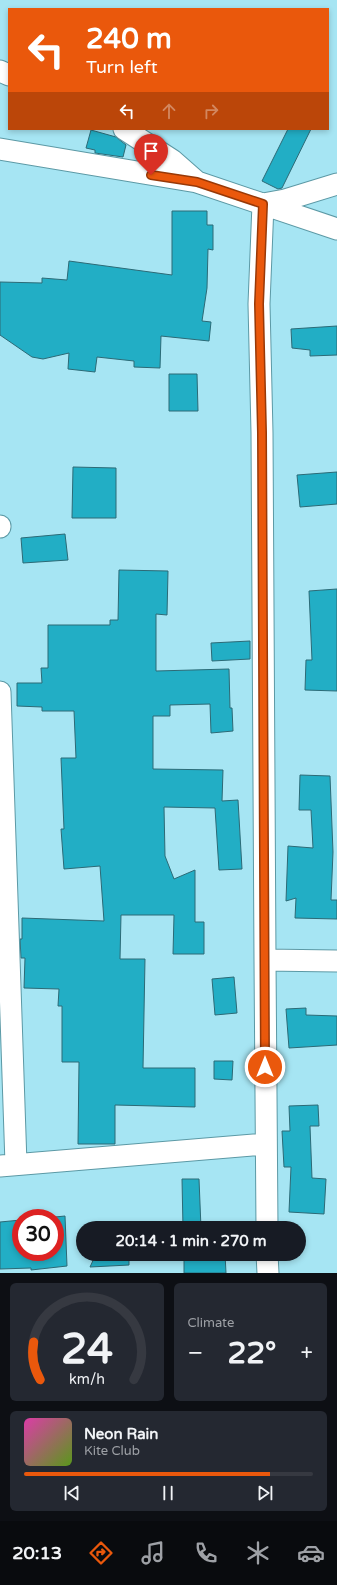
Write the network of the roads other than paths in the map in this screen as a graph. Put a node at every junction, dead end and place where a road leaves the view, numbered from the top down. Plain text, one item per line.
1 (126, 130) edge
2 (0, 149) edge
3 (197, 182) junction
4 (337, 184) edge
5 (263, 204) junction
6 (337, 229) edge
7 (0, 692) edge
8 (265, 960) junction
9 (337, 961) edge
10 (265, 1144) junction
11 (8, 1165) edge
12 (267, 1221) edge
13 (267, 1261) edge
14 (268, 1273) edge

1 - 3 street
2 - 3 street
3 - 5 street
4 - 5 street
5 - 6 street
5 - 8 street
7 - 11 street
8 - 9 street
8 - 10 street
10 - 11 street
10 - 12 street
13 - 14 street

